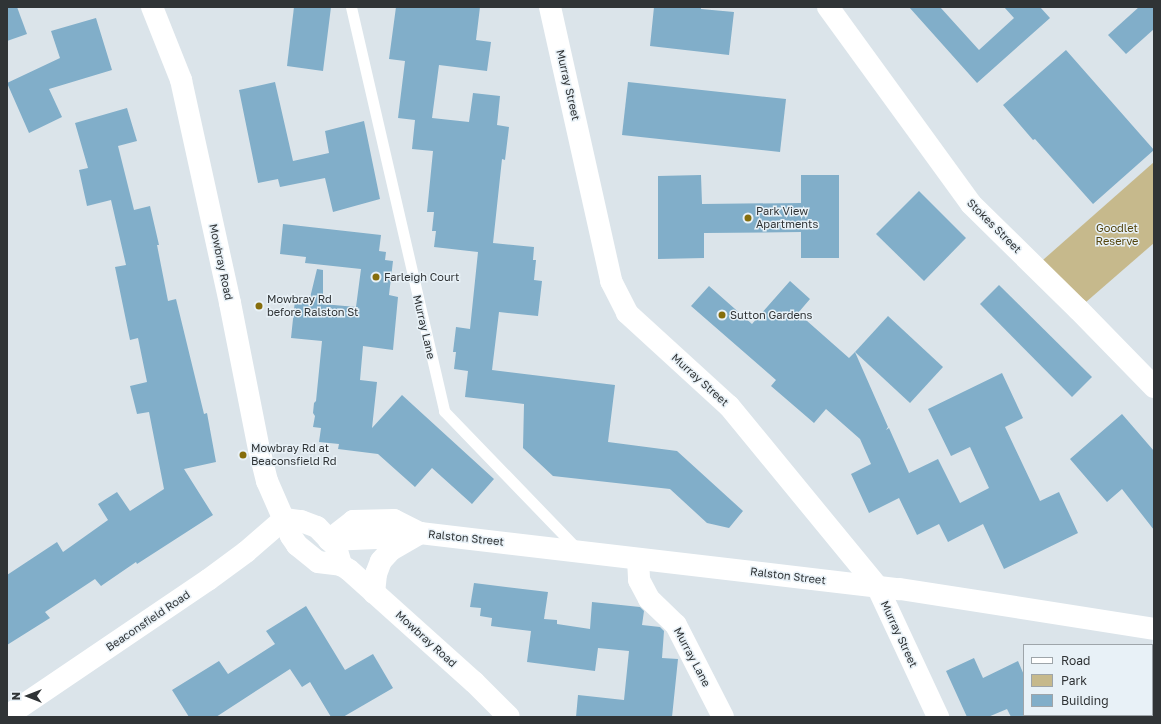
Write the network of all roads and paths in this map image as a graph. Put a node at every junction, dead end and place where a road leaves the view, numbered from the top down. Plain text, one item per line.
1 (152, 7) edge
2 (351, 7) edge
3 (550, 7) edge
4 (828, 7) edge
5 (1154, 387) edge
6 (284, 519) junction
7 (420, 533) junction
8 (329, 540) junction
9 (579, 550) junction
10 (638, 559) junction
11 (341, 565) junction
12 (877, 586) junction
13 (374, 593) junction
14 (1154, 629) edge
15 (7, 716) edge
16 (509, 717) edge
17 (723, 717) edge
18 (938, 717) edge

1 - 6 street, Mowbray Road
2 - 9 lane, Murray Lane
3 - 12 street, Murray Street
4 - 5 street, Stokes Street
6 - 8 street
6 - 11 street, Mowbray Road
6 - 15 street, Beaconsfield Road
7 - 8 street, Ralston Street
7 - 9 street, Ralston Street
7 - 13 street
8 - 11 street
9 - 10 street, Ralston Street
10 - 12 street, Ralston Street
10 - 17 street, Murray Lane
11 - 13 street, Mowbray Road
12 - 14 street, Ralston Street
12 - 18 street, Murray Street
13 - 16 street, Mowbray Road

